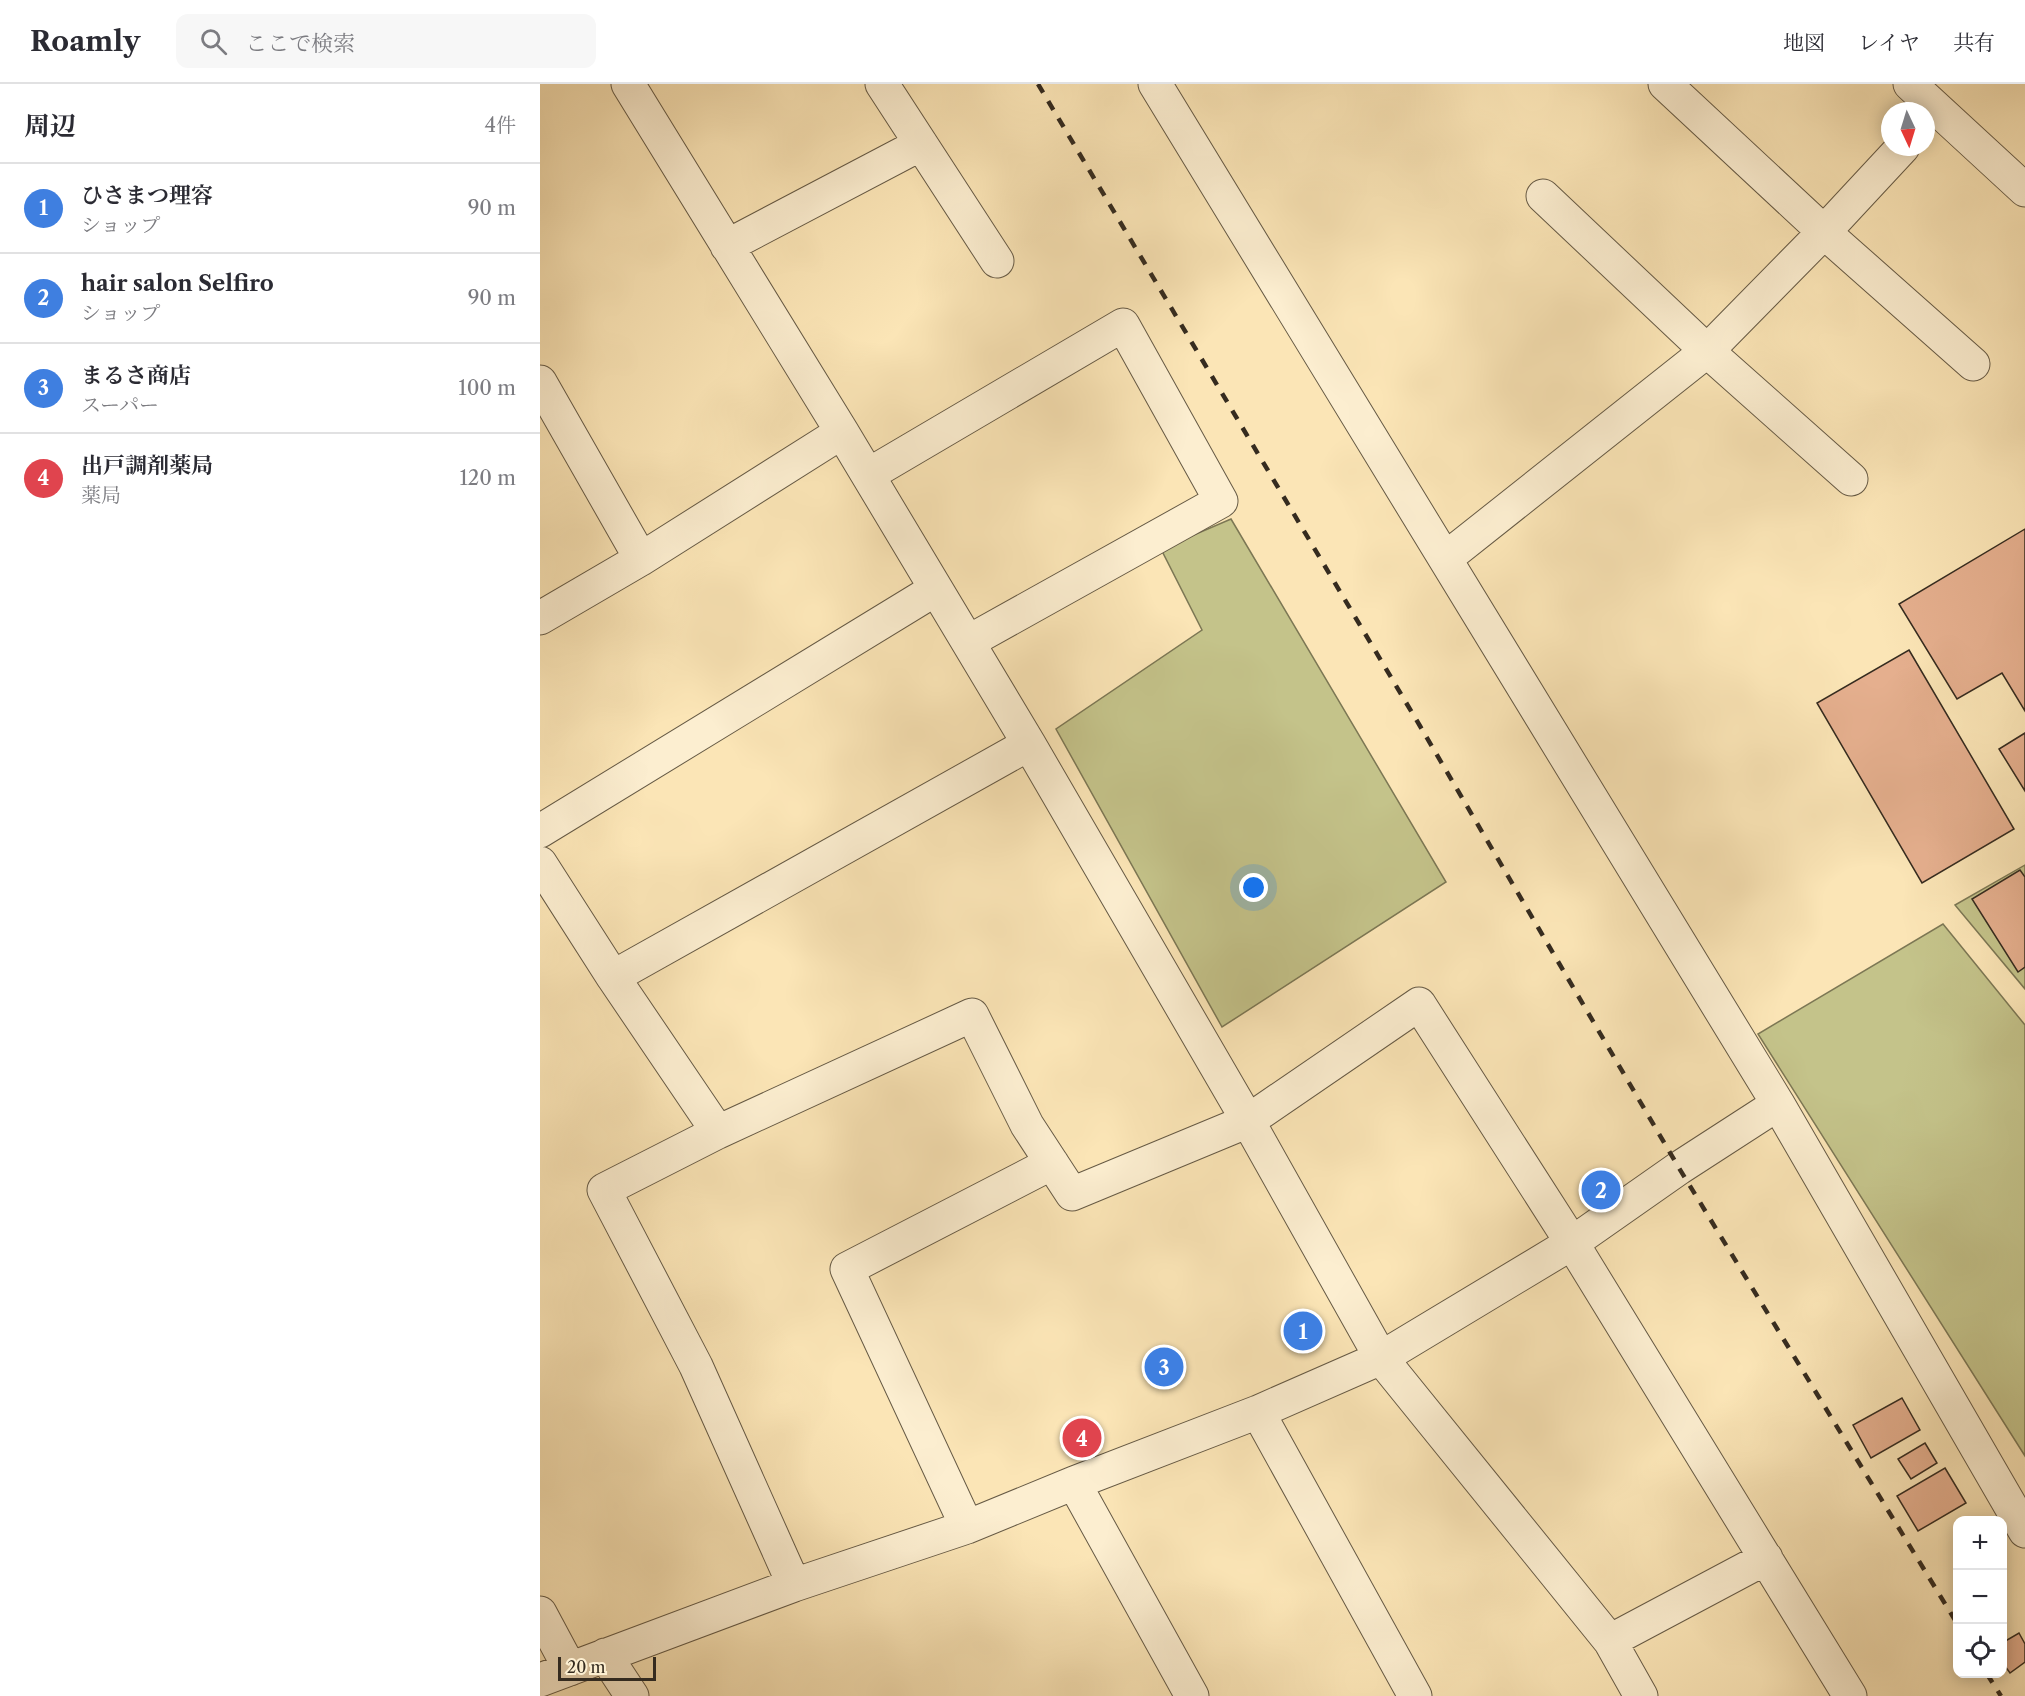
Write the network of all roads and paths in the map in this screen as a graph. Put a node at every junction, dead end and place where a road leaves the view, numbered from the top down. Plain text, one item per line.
1 (628, 84) edge
2 (882, 84) edge
3 (1155, 84) edge
4 (1665, 84) edge
5 (1910, 84) edge
6 (1922, 102) edge
7 (1935, 118) edge
8 (921, 144) junction
9 (1895, 156) edge
10 (2025, 190) edge
11 (1543, 196) dead end
12 (1824, 232) junction
13 (728, 246) junction
14 (997, 261) dead end
15 (1707, 351) junction
16 (1973, 364) dead end
17 (542, 392) edge
18 (842, 432) junction
19 (868, 475) junction
20 (1851, 479) dead end
21 (1446, 558) junction
22 (641, 559) junction
23 (936, 590) junction
24 (540, 618) edge
25 (968, 642) junction
26 (1029, 744) junction
27 (540, 831) edge
28 (540, 863) edge
29 (613, 977) junction
30 (1778, 1104) junction
31 (1248, 1121) junction
32 (718, 1132) junction
33 (1052, 1163) junction
34 (1572, 1243) junction
35 (1381, 1358) junction
36 (1258, 1412) junction
37 (1074, 1483) junction
38 (967, 1527) junction
39 (2025, 1531) edge
40 (1766, 1558) junction
41 (794, 1585) junction
42 (540, 1613) edge
43 (1610, 1641) junction
44 (606, 1655) junction
45 (555, 1674) edge
46 (632, 1696) edge
47 (1192, 1696) edge
48 (1415, 1696) edge
49 (1641, 1696) edge
50 (1850, 1696) edge

1 - 13 street
2 - 8 street
3 - 21 street
4 - 12 street
5 - 6 street
7 - 10 street
8 - 13 street
8 - 14 street
9 - 12 street
11 - 15 street
12 - 15 street
12 - 16 street
13 - 18 street
15 - 20 street
15 - 21 street
17 - 22 street
18 - 19 street
18 - 22 street
19 - 23 street
19 - 25 street
21 - 30 street
22 - 24 street
23 - 25 street
23 - 27 street
25 - 26 street
26 - 29 street
26 - 31 street
28 - 29 street
29 - 32 street
30 - 34 street
30 - 39 street
31 - 33 street
31 - 34 street
31 - 35 street
32 - 33 street
32 - 41 street
33 - 38 street
34 - 35 street
34 - 40 street
35 - 36 street
35 - 43 street
36 - 37 street
36 - 48 street
37 - 38 street
37 - 47 street
38 - 41 street
40 - 43 street
40 - 50 street
41 - 44 street
42 - 45 street
43 - 49 street
44 - 45 street
44 - 46 street

